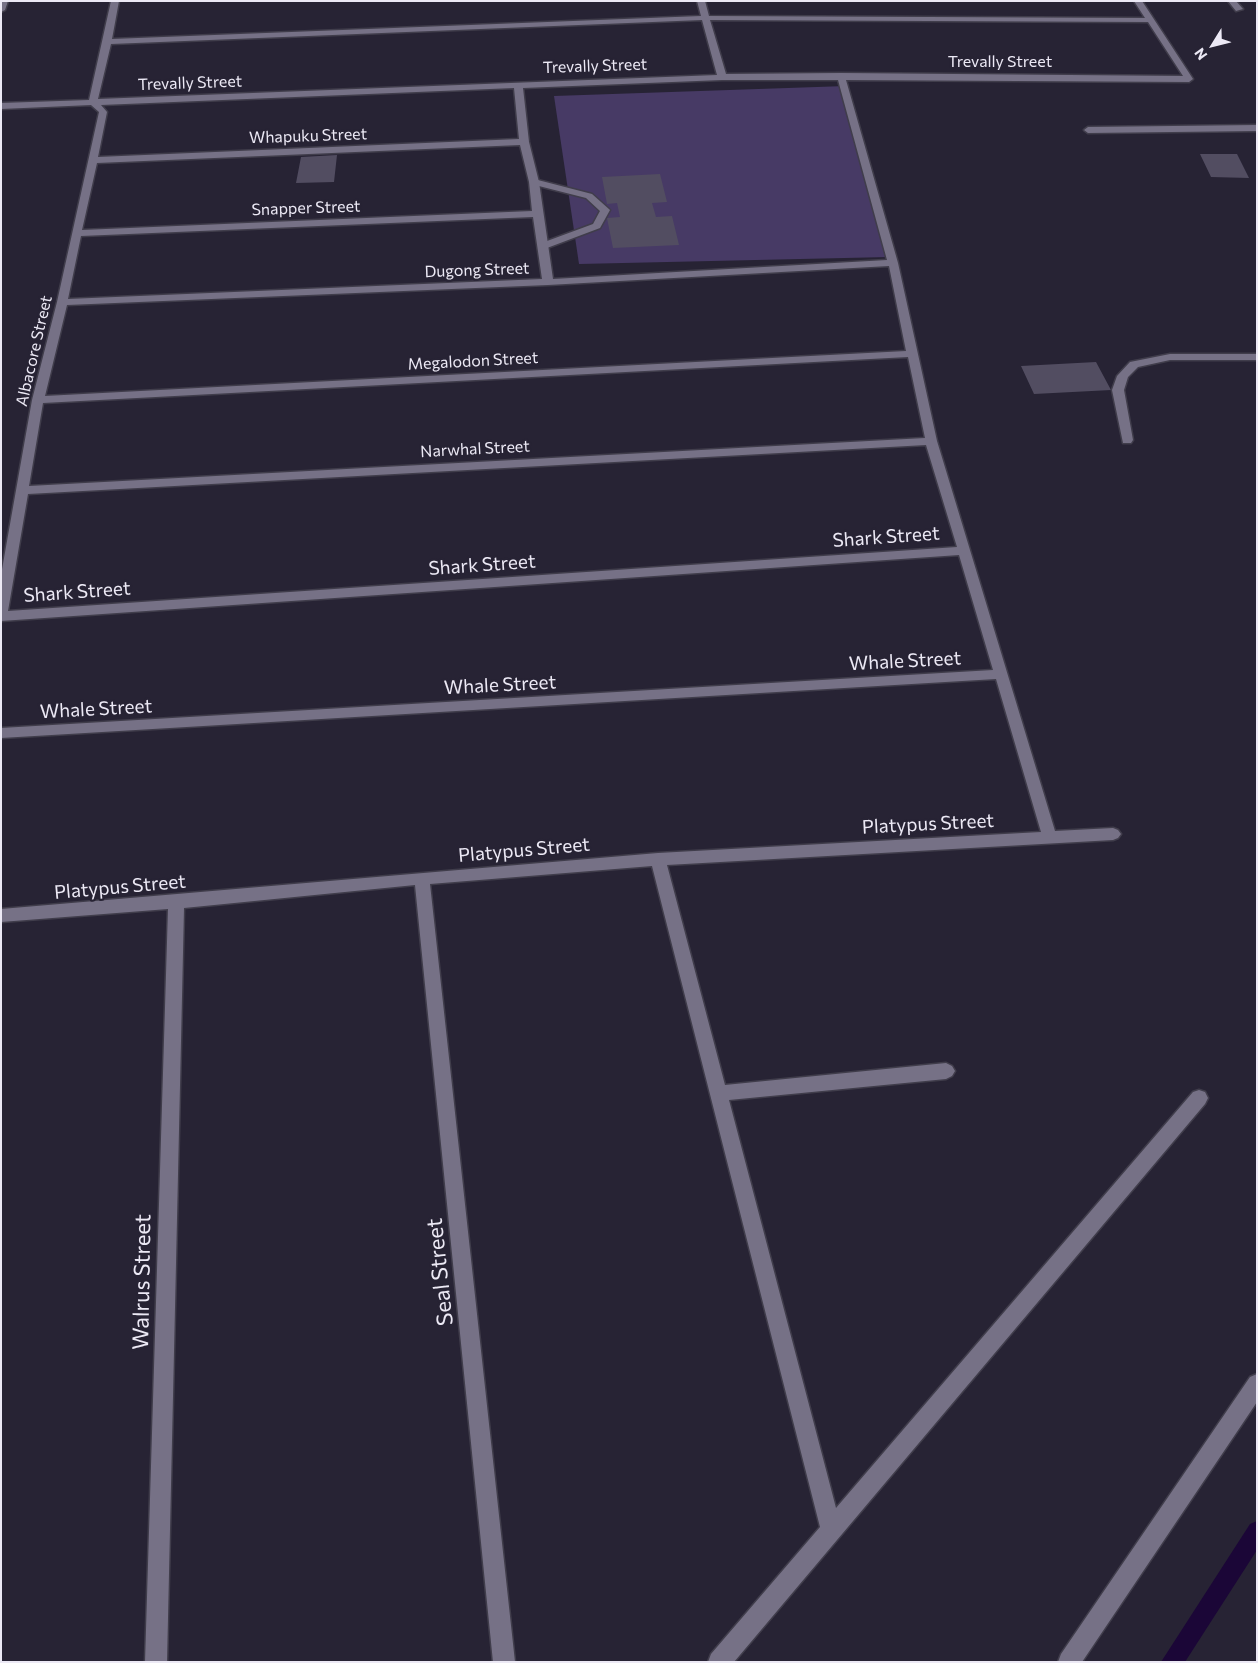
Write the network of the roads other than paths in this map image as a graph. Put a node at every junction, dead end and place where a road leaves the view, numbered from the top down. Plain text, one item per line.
1 (4, 1) edge
2 (115, 1) edge
3 (701, 1) edge
4 (1138, 1) edge
5 (1232, 1) edge
6 (1239, 9) dead end
7 (1, 10) edge
8 (705, 18) junction
9 (1150, 20) junction
10 (107, 42) junction
11 (722, 76) junction
12 (841, 76) junction
13 (518, 84) junction
14 (93, 102) junction
15 (1, 106) edge
16 (1257, 128) edge
17 (1088, 130) dead end
18 (524, 142) junction
19 (93, 160) junction
20 (534, 182) junction
21 (537, 214) junction
22 (77, 233) junction
23 (543, 246) junction
24 (893, 263) junction
25 (548, 282) junction
26 (62, 302) junction
27 (911, 354) junction
28 (1257, 356) edge
29 (38, 400) junction
30 (1127, 440) dead end
31 (931, 441) junction
32 (22, 490) junction
33 (964, 551) junction
34 (1, 615) edge
35 (1002, 674) junction
36 (1, 733) edge
37 (1113, 834) dead end
38 (1050, 838) junction
39 (658, 859) junction
40 (422, 878) junction
41 (176, 902) junction
42 (1, 916) edge
43 (946, 1070) dead end
44 (718, 1093) junction
45 (1199, 1098) dead end
46 (1257, 1384) edge
47 (831, 1528) junction
48 (156, 1662) edge
49 (504, 1662) edge
50 (719, 1662) edge
51 (1069, 1662) edge

1 - 7 street
2 - 10 street
3 - 8 street
4 - 9 street
5 - 6 street
8 - 9 street
8 - 10 street
8 - 11 street
9 - 12 street, Trevally Street
10 - 14 street
11 - 12 street, Trevally Street
11 - 13 street, Trevally Street
12 - 24 street
13 - 14 street, Trevally Street
13 - 18 street
14 - 15 street, Trevally Street
14 - 19 street, Albacore Street
16 - 17 street
18 - 19 street, Whapuku Street
18 - 20 street
19 - 22 street, Albacore Street
20 - 21 street
20 - 23 street
21 - 22 street, Snapper Street
21 - 23 street
22 - 26 street, Albacore Street
23 - 25 street
24 - 25 street, Dugong Street
24 - 27 street
25 - 26 street, Dugong Street
26 - 29 street, Albacore Street
27 - 29 street, Megalodon Street
27 - 31 street
28 - 30 street
29 - 32 street, Albacore Street
31 - 32 street, Narwhal Street
31 - 33 street
32 - 34 street, Albacore Street
33 - 34 street, Shark Street
33 - 35 street
35 - 36 street, Whale Street
35 - 38 street
37 - 38 street, Platypus Street
38 - 39 street, Platypus Street
39 - 40 street, Platypus Street
39 - 44 street
40 - 41 street, Platypus Street
40 - 49 street, Seal Street
41 - 42 street, Platypus Street
41 - 48 street, Walrus Street
43 - 44 street
44 - 47 street
45 - 47 street
46 - 51 street
47 - 50 street

